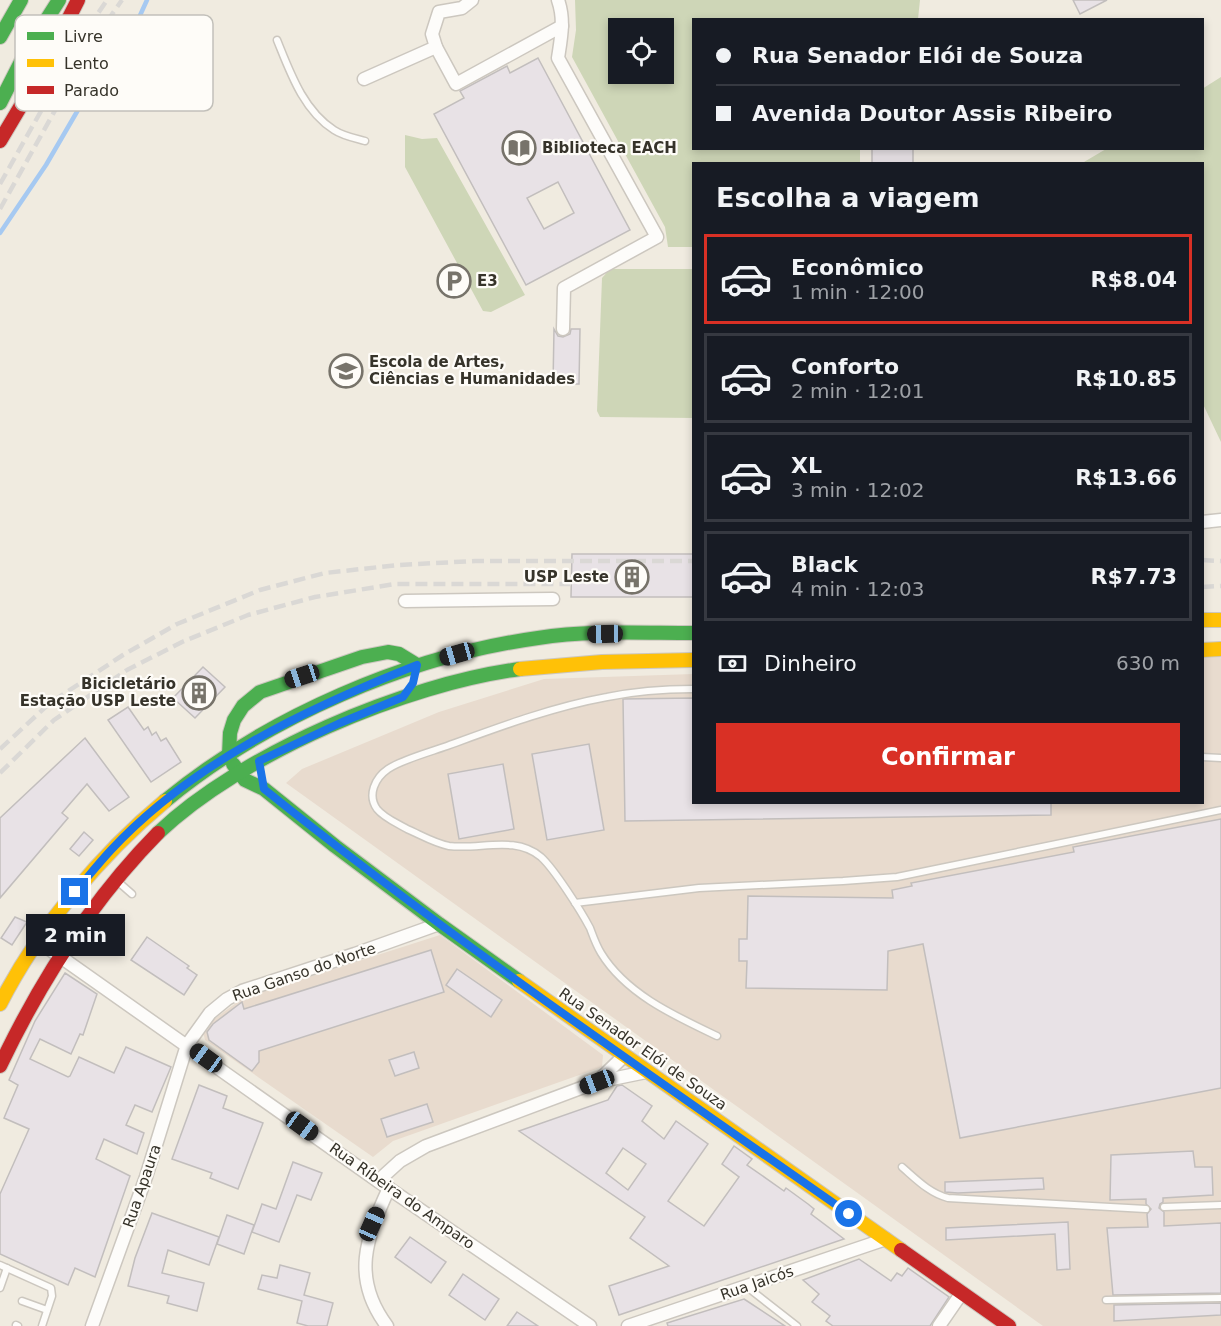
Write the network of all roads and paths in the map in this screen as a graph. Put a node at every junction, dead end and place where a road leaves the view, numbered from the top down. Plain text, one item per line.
1 (7, 0) edge
2 (21, 0) edge
3 (59, 0) edge
4 (78, 0) edge
5 (472, 0) edge
6 (558, 0) edge
7 (0, 10) edge
8 (49, 15) edge
9 (70, 15) edge
10 (562, 26) junction
11 (0, 37) edge
12 (277, 40) dead end
13 (436, 47) junction
14 (15, 74) edge
15 (364, 79) dead end
16 (0, 103) edge
17 (18, 111) edge
18 (0, 141) edge
19 (365, 141) dead end
20 (563, 329) dead end
21 (1221, 520) edge
22 (1204, 522) edge
23 (553, 599) dead end
24 (405, 601) dead end
25 (1204, 620) edge
26 (1221, 620) edge
27 (692, 633) edge
28 (1221, 649) edge
29 (1204, 650) edge
30 (692, 660) edge
31 (417, 665) junction
32 (692, 688) edge
33 (403, 697) junction
34 (229, 755) junction
35 (1204, 757) edge
36 (1221, 758) edge
37 (259, 761) junction
38 (238, 775) junction
39 (264, 789) junction
40 (1221, 810) edge
41 (116, 879) junction
42 (132, 894) dead end
43 (575, 903) junction
44 (439, 924) junction
45 (38, 941) junction
46 (59, 957) junction
47 (0, 1004) edge
48 (717, 1036) dead end
49 (187, 1045) junction
50 (624, 1056) junction
51 (0, 1066) edge
52 (646, 1072) junction
53 (597, 1082) junction
54 (902, 1167) dead end
55 (378, 1181) junction
56 (389, 1188) junction
57 (1221, 1205) edge
58 (1164, 1207) dead end
59 (1146, 1209) dead end
60 (886, 1239) junction
61 (0, 1265) edge
62 (7, 1268) junction
63 (747, 1287) junction
64 (0, 1288) edge
65 (961, 1294) junction
66 (1221, 1298) edge
67 (1106, 1300) dead end
68 (22, 1302) dead end
69 (47, 1310) junction
70 (42, 1326) edge
71 (92, 1326) edge
72 (387, 1326) edge
73 (590, 1326) edge
74 (628, 1326) edge
75 (797, 1326) edge
76 (939, 1326) edge
77 (1009, 1326) edge

1 - 7 main road
2 - 11 main road
3 - 8 main road
4 - 9 main road
5 - 13 street
6 - 10 street
10 - 13 street
10 - 20 street
12 - 19 lane
13 - 15 street
14 - 16 main road
17 - 18 main road
21 - 22 street
23 - 24 street
25 - 26 main road
27 - 31 main road
28 - 29 main road
30 - 33 main road
31 - 33 main road
31 - 34 main road
31 - 34 main road
32 - 43 lane
33 - 37 main road
34 - 38 main road
34 - 45 main road
35 - 36 lane
37 - 38 main road
37 - 39 main road
38 - 39 main road, Rua Senador Elói de Souza
38 - 41 main road
39 - 44 main road, Rua Senador Elói de Souza
40 - 43 lane
41 - 42 lane
41 - 46 main road
43 - 48 lane
44 - 49 street, Rua Ganso do Norte
44 - 50 main road, Rua Senador Elói de Souza
45 - 46 street, Rua Ríbeira do Amparo
45 - 47 main road
46 - 49 street, Rua Ríbeira do Amparo
46 - 51 main road
49 - 55 street, Rua Ríbeira do Amparo
49 - 71 street, Rua Apaura
50 - 52 main road, Rua Senador Elói de Souza
50 - 53 street
52 - 53 street
52 - 60 main road, Rua Senador Elói de Souza
53 - 55 street
54 - 59 lane
55 - 56 street, Rua Ríbeira do Amparo
56 - 72 street
56 - 73 street, Rua Ríbeira do Amparo
57 - 58 lane
60 - 63 street, Rua Jaicós
60 - 65 main road, Rua Senador Elói de Souza
61 - 62 lane
62 - 64 lane
62 - 69 lane
63 - 74 street, Rua Jaicós
63 - 75 lane
65 - 76 street
65 - 77 main road, Rua Senador Elói de Souza
66 - 67 lane
68 - 69 lane
69 - 70 lane

